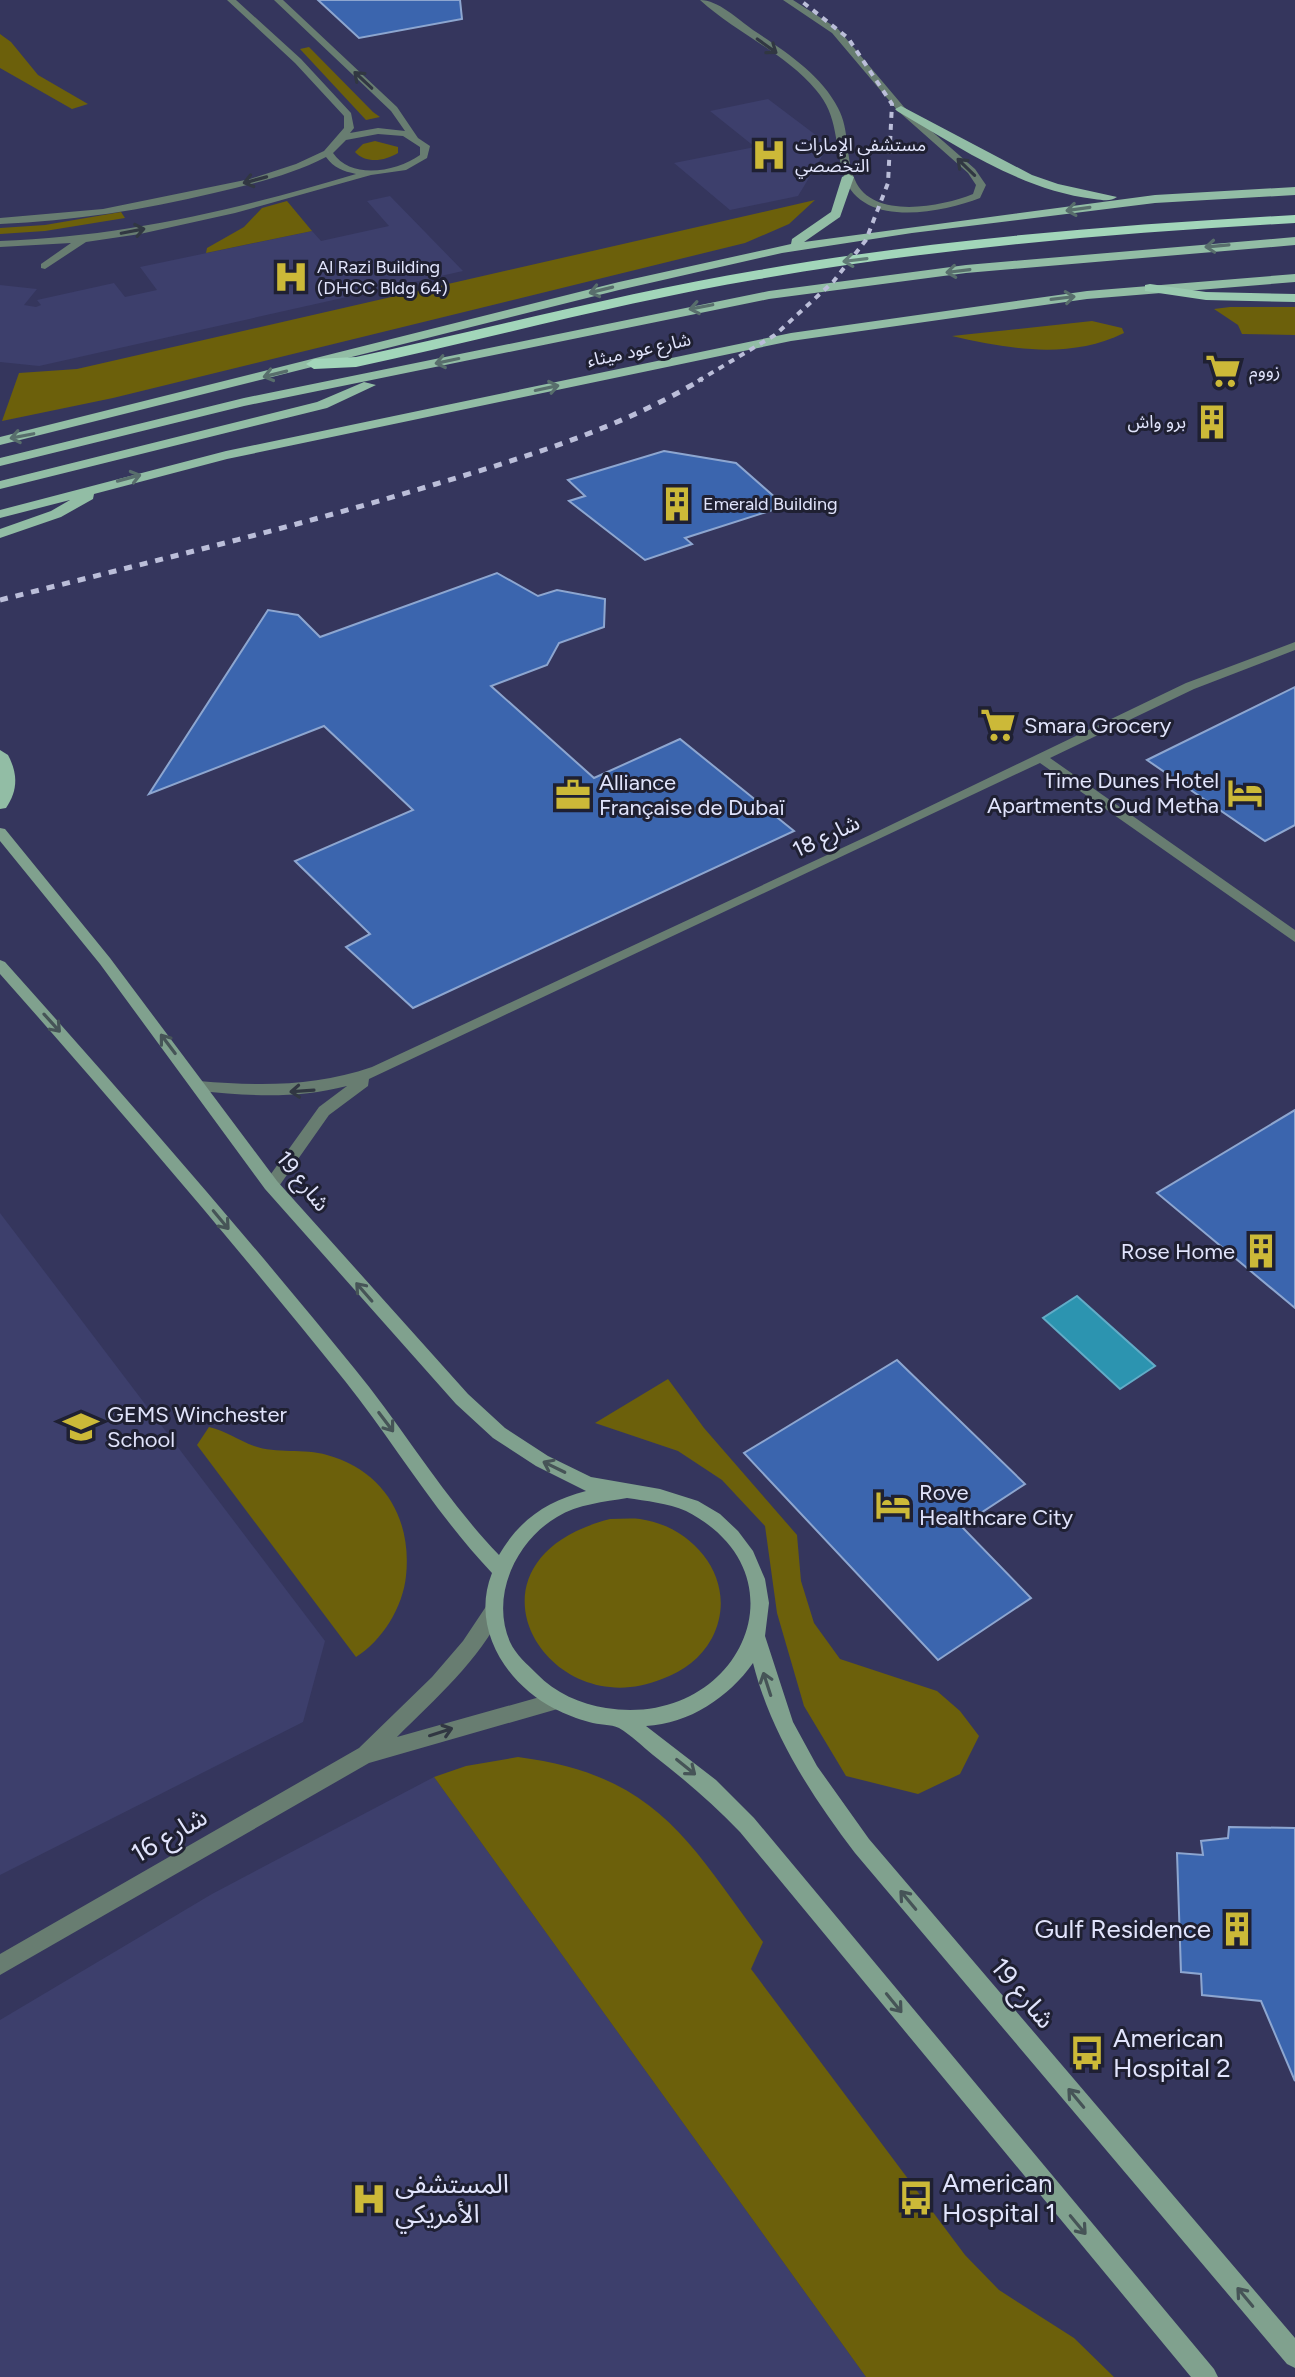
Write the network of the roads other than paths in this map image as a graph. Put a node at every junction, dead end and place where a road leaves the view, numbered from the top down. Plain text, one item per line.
1 (231, 0) edge
2 (278, 0) edge
3 (704, 0) edge
4 (787, 0) edge
5 (901, 109) junction
6 (414, 138) junction
7 (341, 139) junction
8 (328, 153) junction
9 (372, 172) junction
10 (848, 177) junction
11 (1295, 191) edge
12 (1155, 199) junction
13 (1295, 219) edge
14 (0, 221) edge
15 (84, 239) junction
16 (1295, 241) edge
17 (0, 244) edge
18 (782, 249) junction
19 (45, 266) dead end
20 (1295, 278) edge
21 (1150, 288) junction
22 (1295, 298) edge
23 (314, 364) junction
24 (385, 374) junction
25 (0, 441) edge
26 (0, 462) edge
27 (0, 485) edge
28 (99, 486) junction
29 (0, 514) edge
30 (0, 534) edge
31 (1295, 646) edge
32 (0, 755) edge
33 (1041, 758) junction
34 (0, 804) edge
35 (0, 832) edge
36 (1295, 937) edge
37 (0, 965) edge
38 (377, 1071) junction
39 (199, 1086) junction
40 (271, 1185) junction
41 (627, 1491) junction
42 (500, 1569) junction
43 (494, 1611) junction
44 (756, 1638) junction
45 (554, 1702) junction
46 (623, 1720) junction
47 (366, 1754) junction
48 (0, 1965) edge
49 (1295, 2356) edge
50 (1206, 2377) edge

1 - 7 street
6 -> 2 street
3 -> 10 street
4 - 5 street
10 -> 5 street
5 - 12 main road
6 - 7 street
6 - 9 street
7 - 8 street
8 - 9 street
8 -> 14 street
15 -> 9 street
10 - 18 main road
11 - 12 main road
12 -> 18 main road
13 -> 23 highway
15 - 17 street
15 - 19 street
16 -> 24 main road, شارع عود ميثاء
18 -> 23 main road
20 - 21 main road, شارع عود ميثاء
21 - 22 highway
28 -> 21 main road, شارع عود ميثاء
23 -> 25 main road
24 - 26 main road, شارع عود ميثاء
24 - 27 main road
28 - 29 main road, شارع عود ميثاء
28 - 30 main road
31 - 33 street, شارع 18
32 - 34 main road
33 - 36 street
33 - 38 street, شارع 18
39 -> 35 main road, شارع 19
37 -> 42 main road
38 -> 39 street, شارع 18
38 - 40 street, شارع 18
39 - 40 main road, شارع 19
41 -> 40 main road, شارع 19
41 - 42 main road
41 - 44 main road
42 - 43 main road
43 - 45 main road
43 - 47 street, شارع 16
44 - 46 main road
49 -> 44 main road, شارع 19
45 - 46 main road
47 -> 45 street, شارع 16
46 -> 50 main road
47 - 48 street, شارع 16

